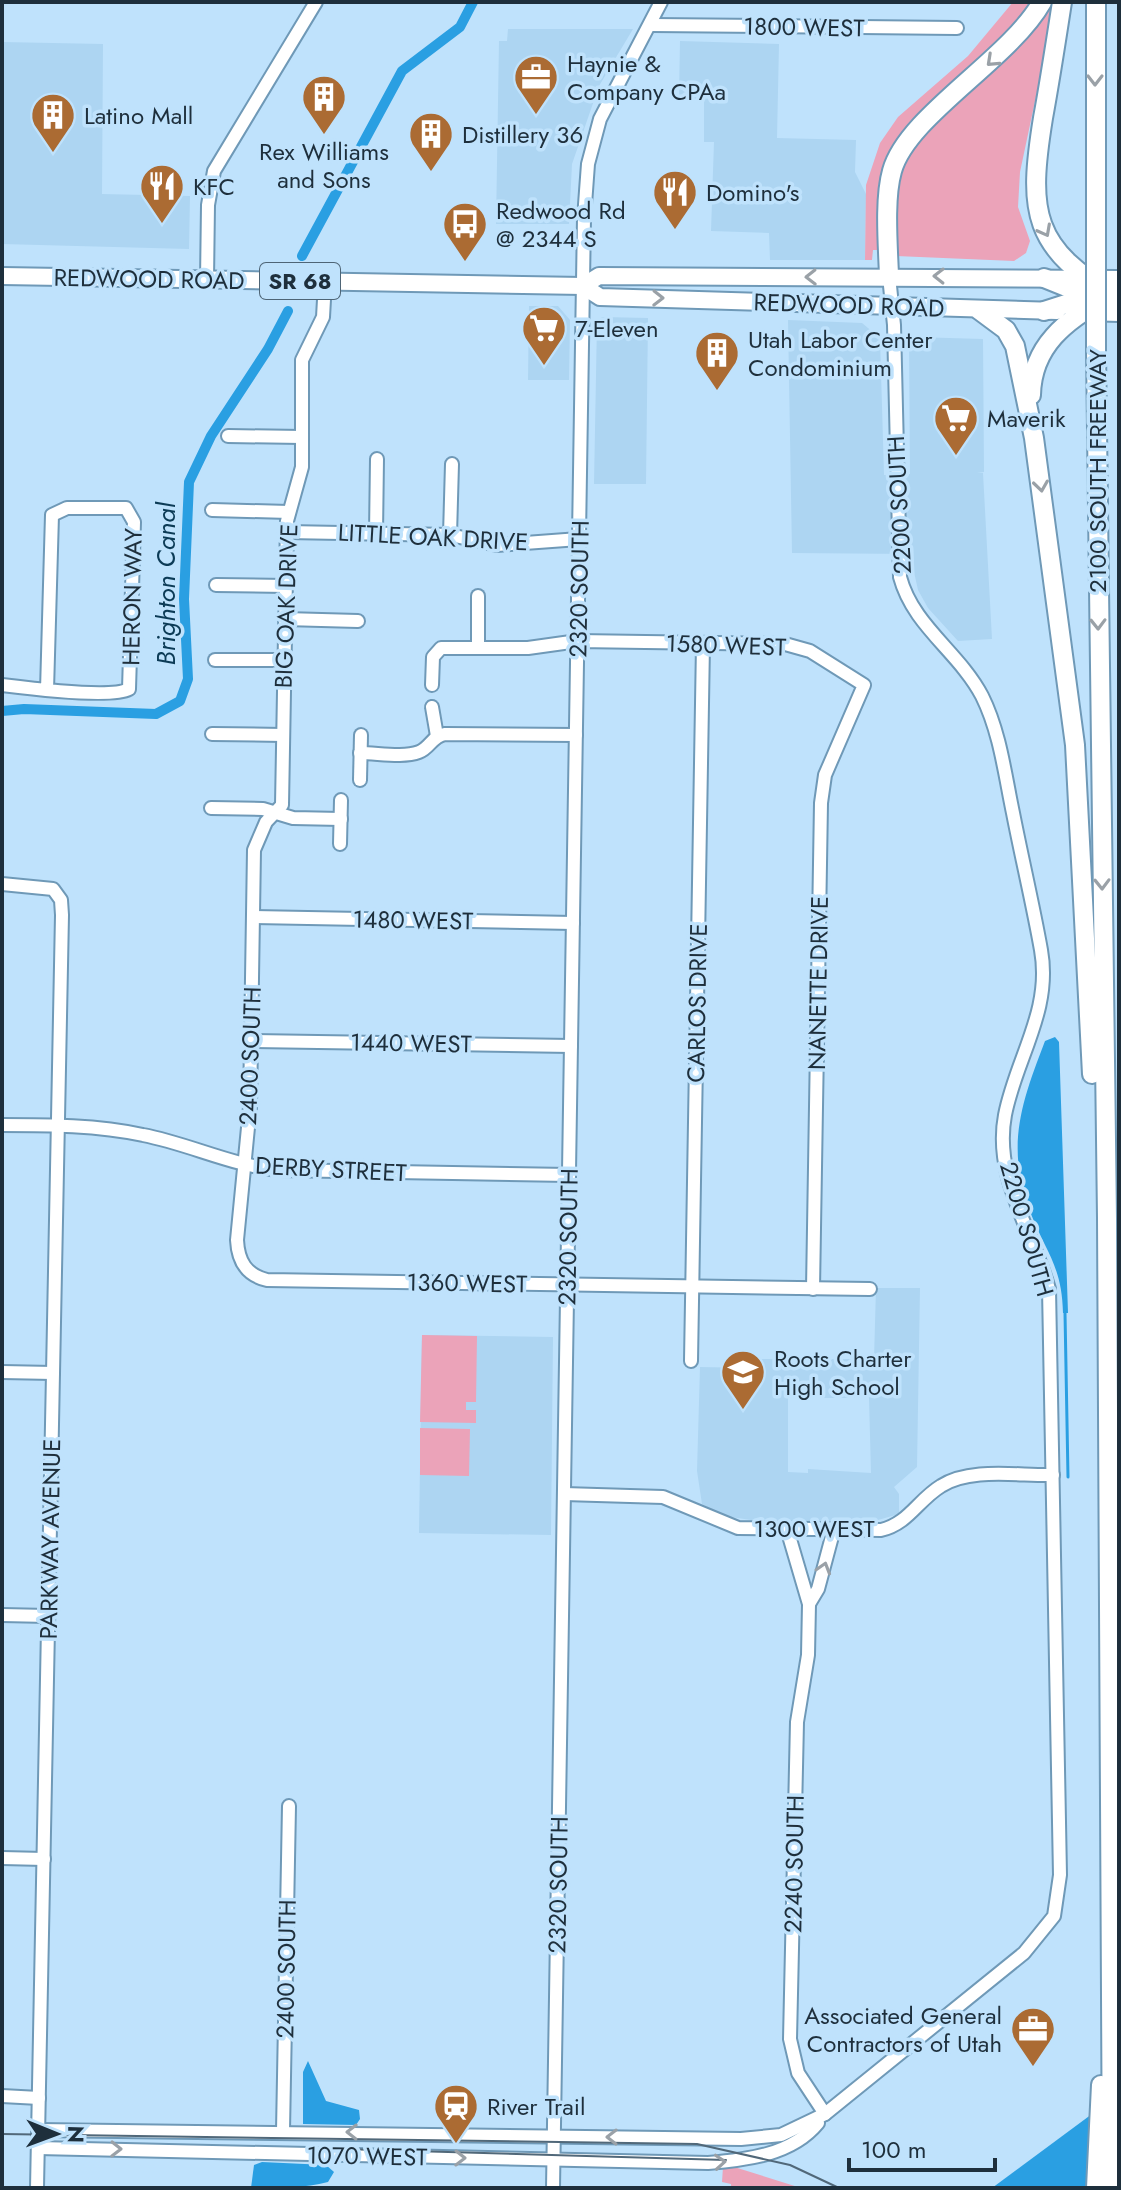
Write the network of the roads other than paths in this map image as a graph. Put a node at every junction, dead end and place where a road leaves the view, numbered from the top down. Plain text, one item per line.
1 (316, 2) edge
2 (661, 2) edge
3 (1042, 2) edge
4 (1062, 2) edge
5 (1096, 2) edge
6 (652, 25) junction
7 (957, 28) dead end
8 (2, 276) edge
9 (889, 276) junction
10 (1044, 278) joint
11 (207, 280) junction
12 (325, 282) junction
13 (583, 286) junction
14 (1108, 296) edge
15 (892, 308) junction
16 (979, 310) junction
17 (1044, 311) joint
18 (228, 436) dead end
19 (302, 437) junction
20 (1034, 438) junction
21 (377, 459) dead end
22 (452, 464) dead end
23 (212, 510) dead end
24 (289, 512) junction
25 (287, 532) junction
26 (376, 533) junction
27 (450, 535) junction
28 (579, 539) junction
29 (216, 585) dead end
30 (286, 586) junction
31 (478, 596) dead end
32 (285, 619) junction
33 (358, 621) dead end
34 (578, 641) junction
35 (703, 644) junction
36 (478, 647) junction
37 (215, 660) dead end
38 (284, 660) junction
39 (2, 685) edge
40 (432, 685) dead end
41 (864, 685) joint
42 (47, 690) junction
43 (432, 707) dead end
44 (212, 734) dead end
45 (283, 735) junction
46 (361, 735) dead end
47 (576, 735) junction
48 (437, 736) junction
49 (360, 753) junction
50 (360, 780) dead end
51 (341, 800) dead end
52 (211, 808) dead end
53 (277, 814) junction
54 (341, 819) junction
55 (340, 844) dead end
56 (2, 884) edge
57 (253, 917) junction
58 (573, 923) junction
59 (251, 1041) junction
60 (571, 1046) junction
61 (2, 1125) edge
62 (58, 1125) junction
63 (244, 1165) junction
64 (569, 1175) junction
65 (255, 1277) joint
66 (1107, 1279) junction
67 (568, 1285) junction
68 (693, 1287) junction
69 (813, 1289) junction
70 (870, 1289) dead end
71 (691, 1361) dead end
72 (2, 1372) edge
73 (53, 1373) junction
74 (1053, 1475) junction
75 (564, 1494) junction
76 (787, 1529) junction
77 (834, 1529) junction
78 (809, 1604) junction
79 (2, 1615) edge
80 (48, 1616) junction
81 (289, 1806) dead end
82 (2, 1858) edge
83 (44, 1859) junction
84 (1045, 1932) joint
85 (1106, 2076) junction
86 (2, 2096) edge
87 (39, 2098) junction
88 (825, 2114) junction
89 (38, 2130) junction
90 (283, 2131) junction
91 (554, 2136) junction
92 (38, 2148) junction
93 (554, 2160) junction
94 (1112, 2181) edge
95 (37, 2188) edge
96 (553, 2188) edge
97 (1096, 2188) edge

1 - 11 street
2 - 6 street, 2320 SOUTH
3 -> 9 highway
4 -> 14 highway
5 -> 66 highway, 2100 SOUTH FREEWAY, bridge
6 - 7 street, 1800 WEST
6 - 13 street, 2320 SOUTH
8 - 11 main road, REDWOOD ROAD / SR 68
10 -> 9 main road, REDWOOD ROAD / SR 68
9 -> 13 main road, REDWOOD ROAD / SR 68
9 - 15 street, 2200 SOUTH
10 - 14 highway
11 - 12 main road, REDWOOD ROAD / SR 68
12 - 13 main road, REDWOOD ROAD / SR 68
12 - 19 street, BIG OAK DRIVE
13 -> 15 main road, REDWOOD ROAD / SR 68
13 - 28 street, 2320 SOUTH
14 - 17 highway
14 - 20 highway
15 - 16 main road, REDWOOD ROAD / SR 68
15 - 74 street, 2200 SOUTH
16 - 17 main road, REDWOOD ROAD / SR 68
16 - 20 highway
18 - 19 street
19 - 24 street, BIG OAK DRIVE
20 -> 66 highway
21 - 26 street
22 - 27 street
23 - 24 street
24 - 25 street, BIG OAK DRIVE
25 - 26 street, LITTLE OAK DRIVE
25 - 30 street, BIG OAK DRIVE
26 - 27 street, LITTLE OAK DRIVE
27 - 28 street, LITTLE OAK DRIVE
28 - 34 street, 2320 SOUTH
29 - 30 street
30 - 32 street, BIG OAK DRIVE
31 - 36 street
32 - 33 street
32 - 38 street, BIG OAK DRIVE
34 - 35 street, 1580 WEST
34 - 36 street, 1580 WEST
34 - 47 street, 2320 SOUTH
35 - 41 street, 1580 WEST
35 - 68 street, CARLOS DRIVE
36 - 40 street, 1580 WEST
37 - 38 street
38 - 45 street, BIG OAK DRIVE
39 - 42 street
41 - 69 street, NANETTE DRIVE
42 - 42 street, HERON WAY
43 - 48 street
44 - 45 street
45 - 53 street, BIG OAK DRIVE
46 - 49 street
47 - 48 street
47 - 58 street, 2320 SOUTH
48 - 49 street
49 - 50 street
51 - 54 street
52 - 53 street
53 - 54 street
53 - 57 street, 2400 SOUTH
54 - 55 street
56 - 62 street, PARKWAY AVENUE
57 - 58 street, 1480 WEST
57 - 59 street, 2400 SOUTH
58 - 60 street, 2320 SOUTH
59 - 60 street, 1440 WEST
59 - 63 street, 2400 SOUTH
60 - 64 street, 2320 SOUTH
61 - 62 street, DERBY STREET
62 - 63 street, DERBY STREET
62 - 73 street, PARKWAY AVENUE
63 - 64 street, DERBY STREET
63 - 65 street, 2400 SOUTH
64 - 67 street, 2320 SOUTH
65 - 67 street, 1360 WEST
66 - 85 highway, 2100 SOUTH FREEWAY
67 - 68 street, 1360 WEST
67 - 75 street, 2320 SOUTH
68 - 69 street, 1360 WEST
68 - 71 street, CARLOS DRIVE
69 - 70 street, 1360 WEST
72 - 73 street
73 - 80 street, PARKWAY AVENUE
74 - 77 street, 1300 WEST
74 - 84 street, 2200 SOUTH
75 - 76 street, 1300 WEST
75 - 91 street, 2320 SOUTH
76 - 77 street, 1300 WEST
76 - 78 street, 2240 SOUTH
78 -> 77 street, 2240 SOUTH
78 - 88 street, 2240 SOUTH
79 - 80 street
80 - 83 street, PARKWAY AVENUE
81 - 90 street, 2400 SOUTH
82 - 83 street
83 - 87 street, PARKWAY AVENUE
84 - 88 street, 1070 WEST
85 - 94 highway
85 - 97 highway
86 - 87 street
87 - 89 street, PARKWAY AVENUE
88 -> 91 street, 1070 WEST
93 -> 88 street, 1070 WEST
89 - 90 street, 1070 WEST
89 - 92 street, PARKWAY AVENUE
91 -> 90 street, 1070 WEST
91 - 93 street, 2320 SOUTH
92 -> 93 street, 1070 WEST
92 - 95 street, PARKWAY AVENUE
93 - 96 street, 2320 SOUTH

